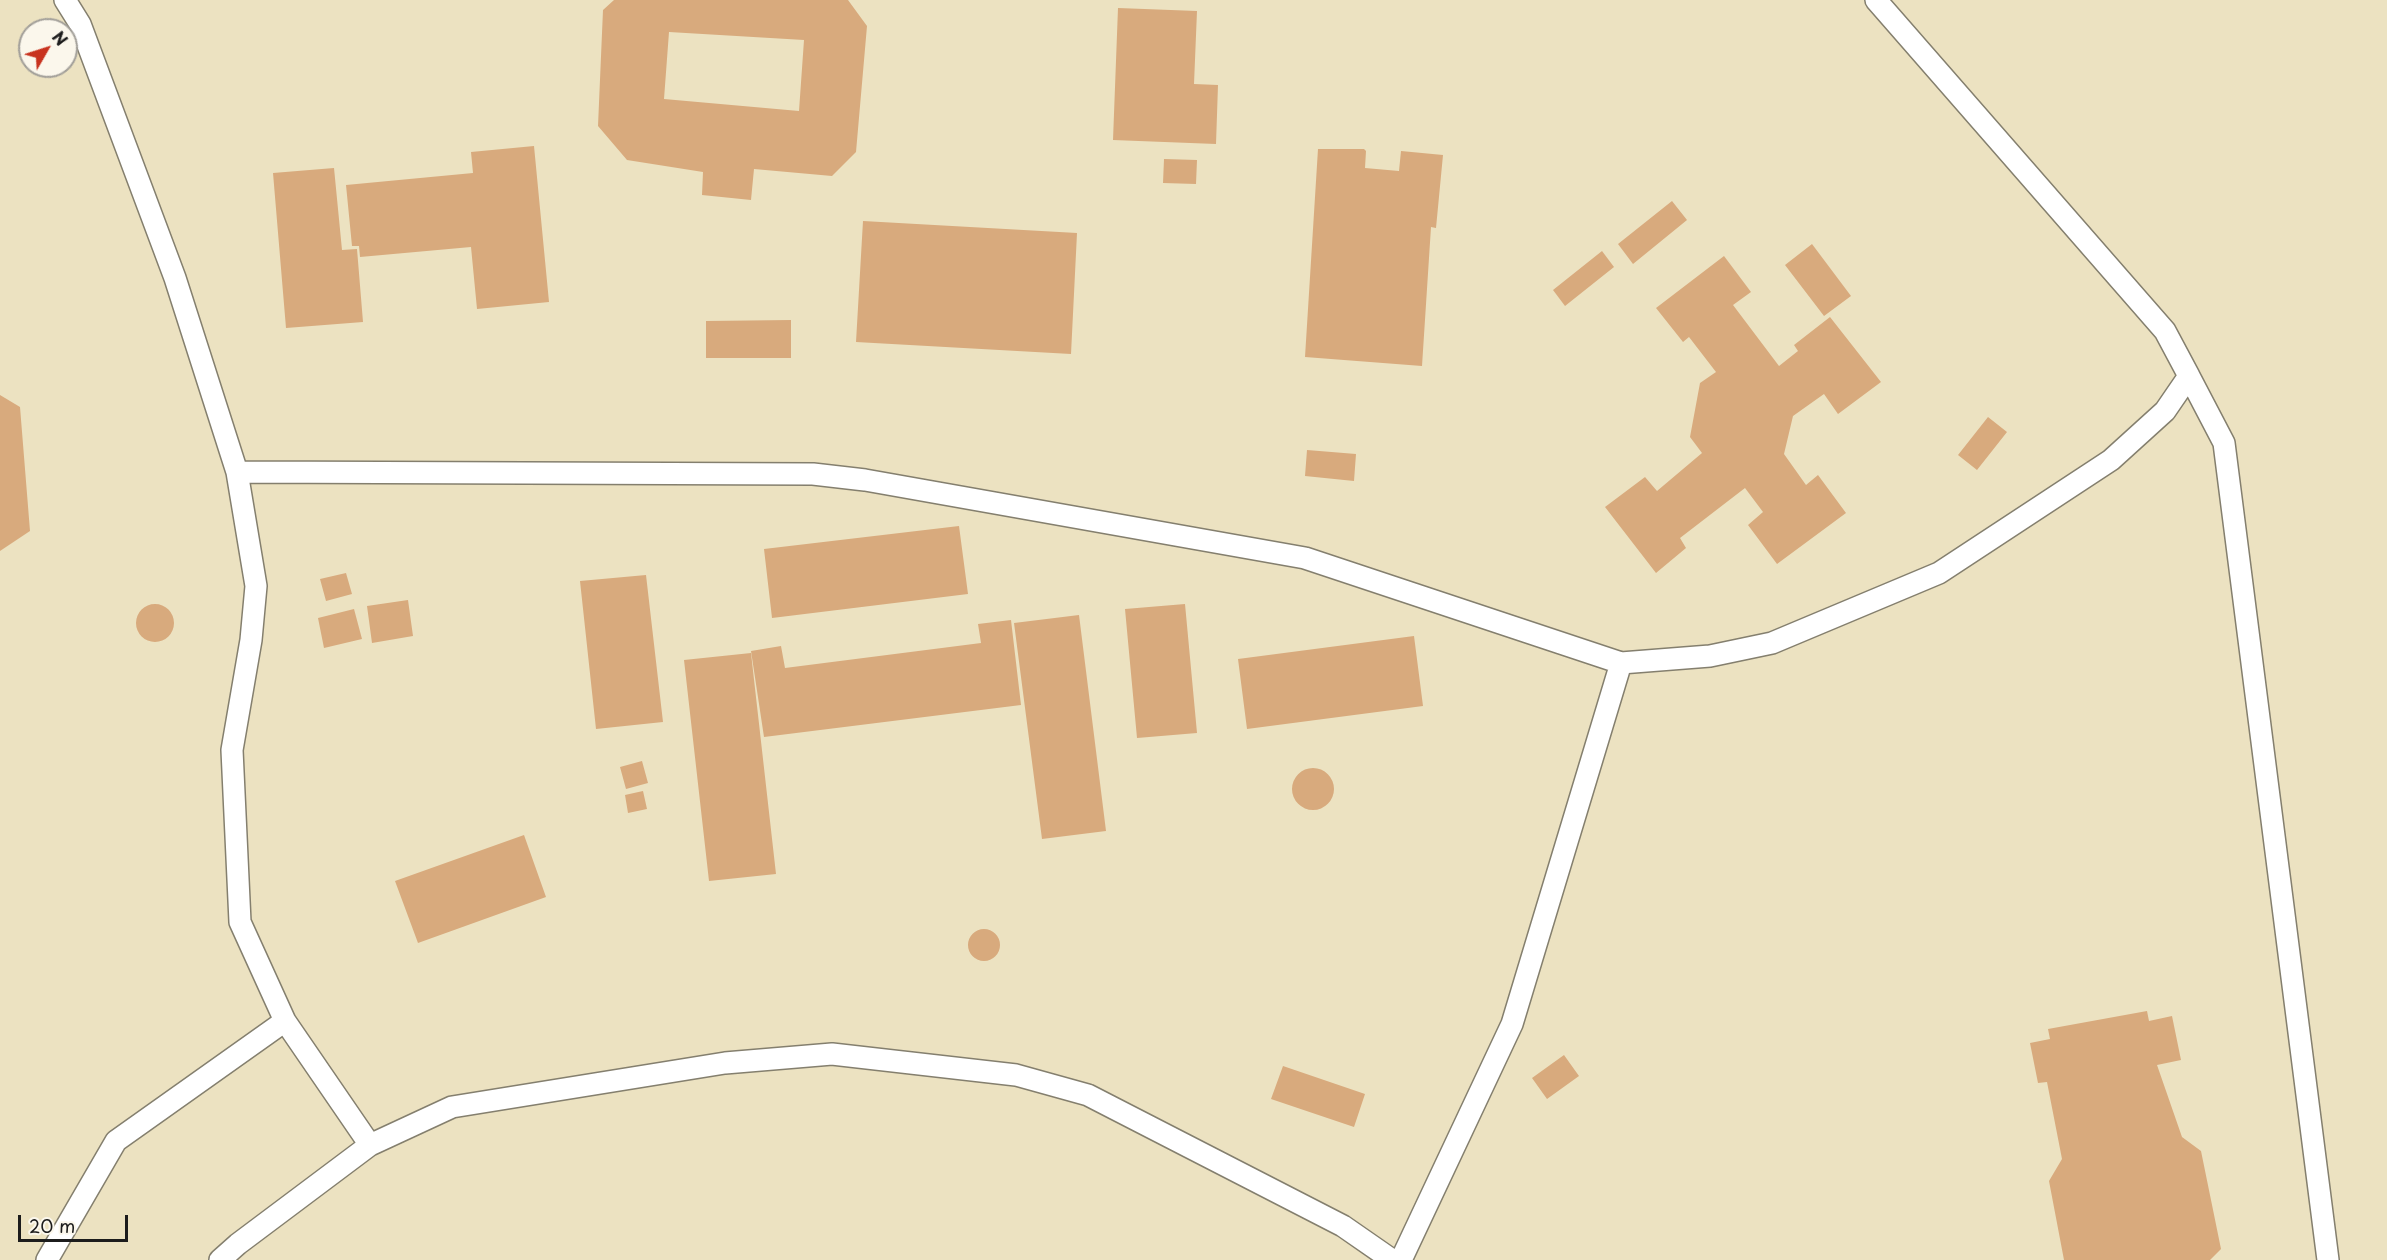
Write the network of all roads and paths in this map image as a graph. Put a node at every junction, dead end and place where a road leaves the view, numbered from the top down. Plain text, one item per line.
1 (65, 0) edge
2 (1876, 0) edge
3 (2189, 376) junction
4 (237, 472) junction
5 (1622, 663) junction
6 (285, 1021) junction
7 (370, 1145) junction
8 (47, 1260) edge
9 (220, 1260) edge
10 (1392, 1260) edge
11 (1401, 1260) edge
12 (2328, 1260) edge

1 - 4 lane
2 - 3 lane
3 - 5 lane
3 - 12 lane
4 - 5 lane
4 - 6 lane
5 - 11 lane
6 - 7 lane
6 - 8 lane
7 - 9 lane
7 - 10 lane

